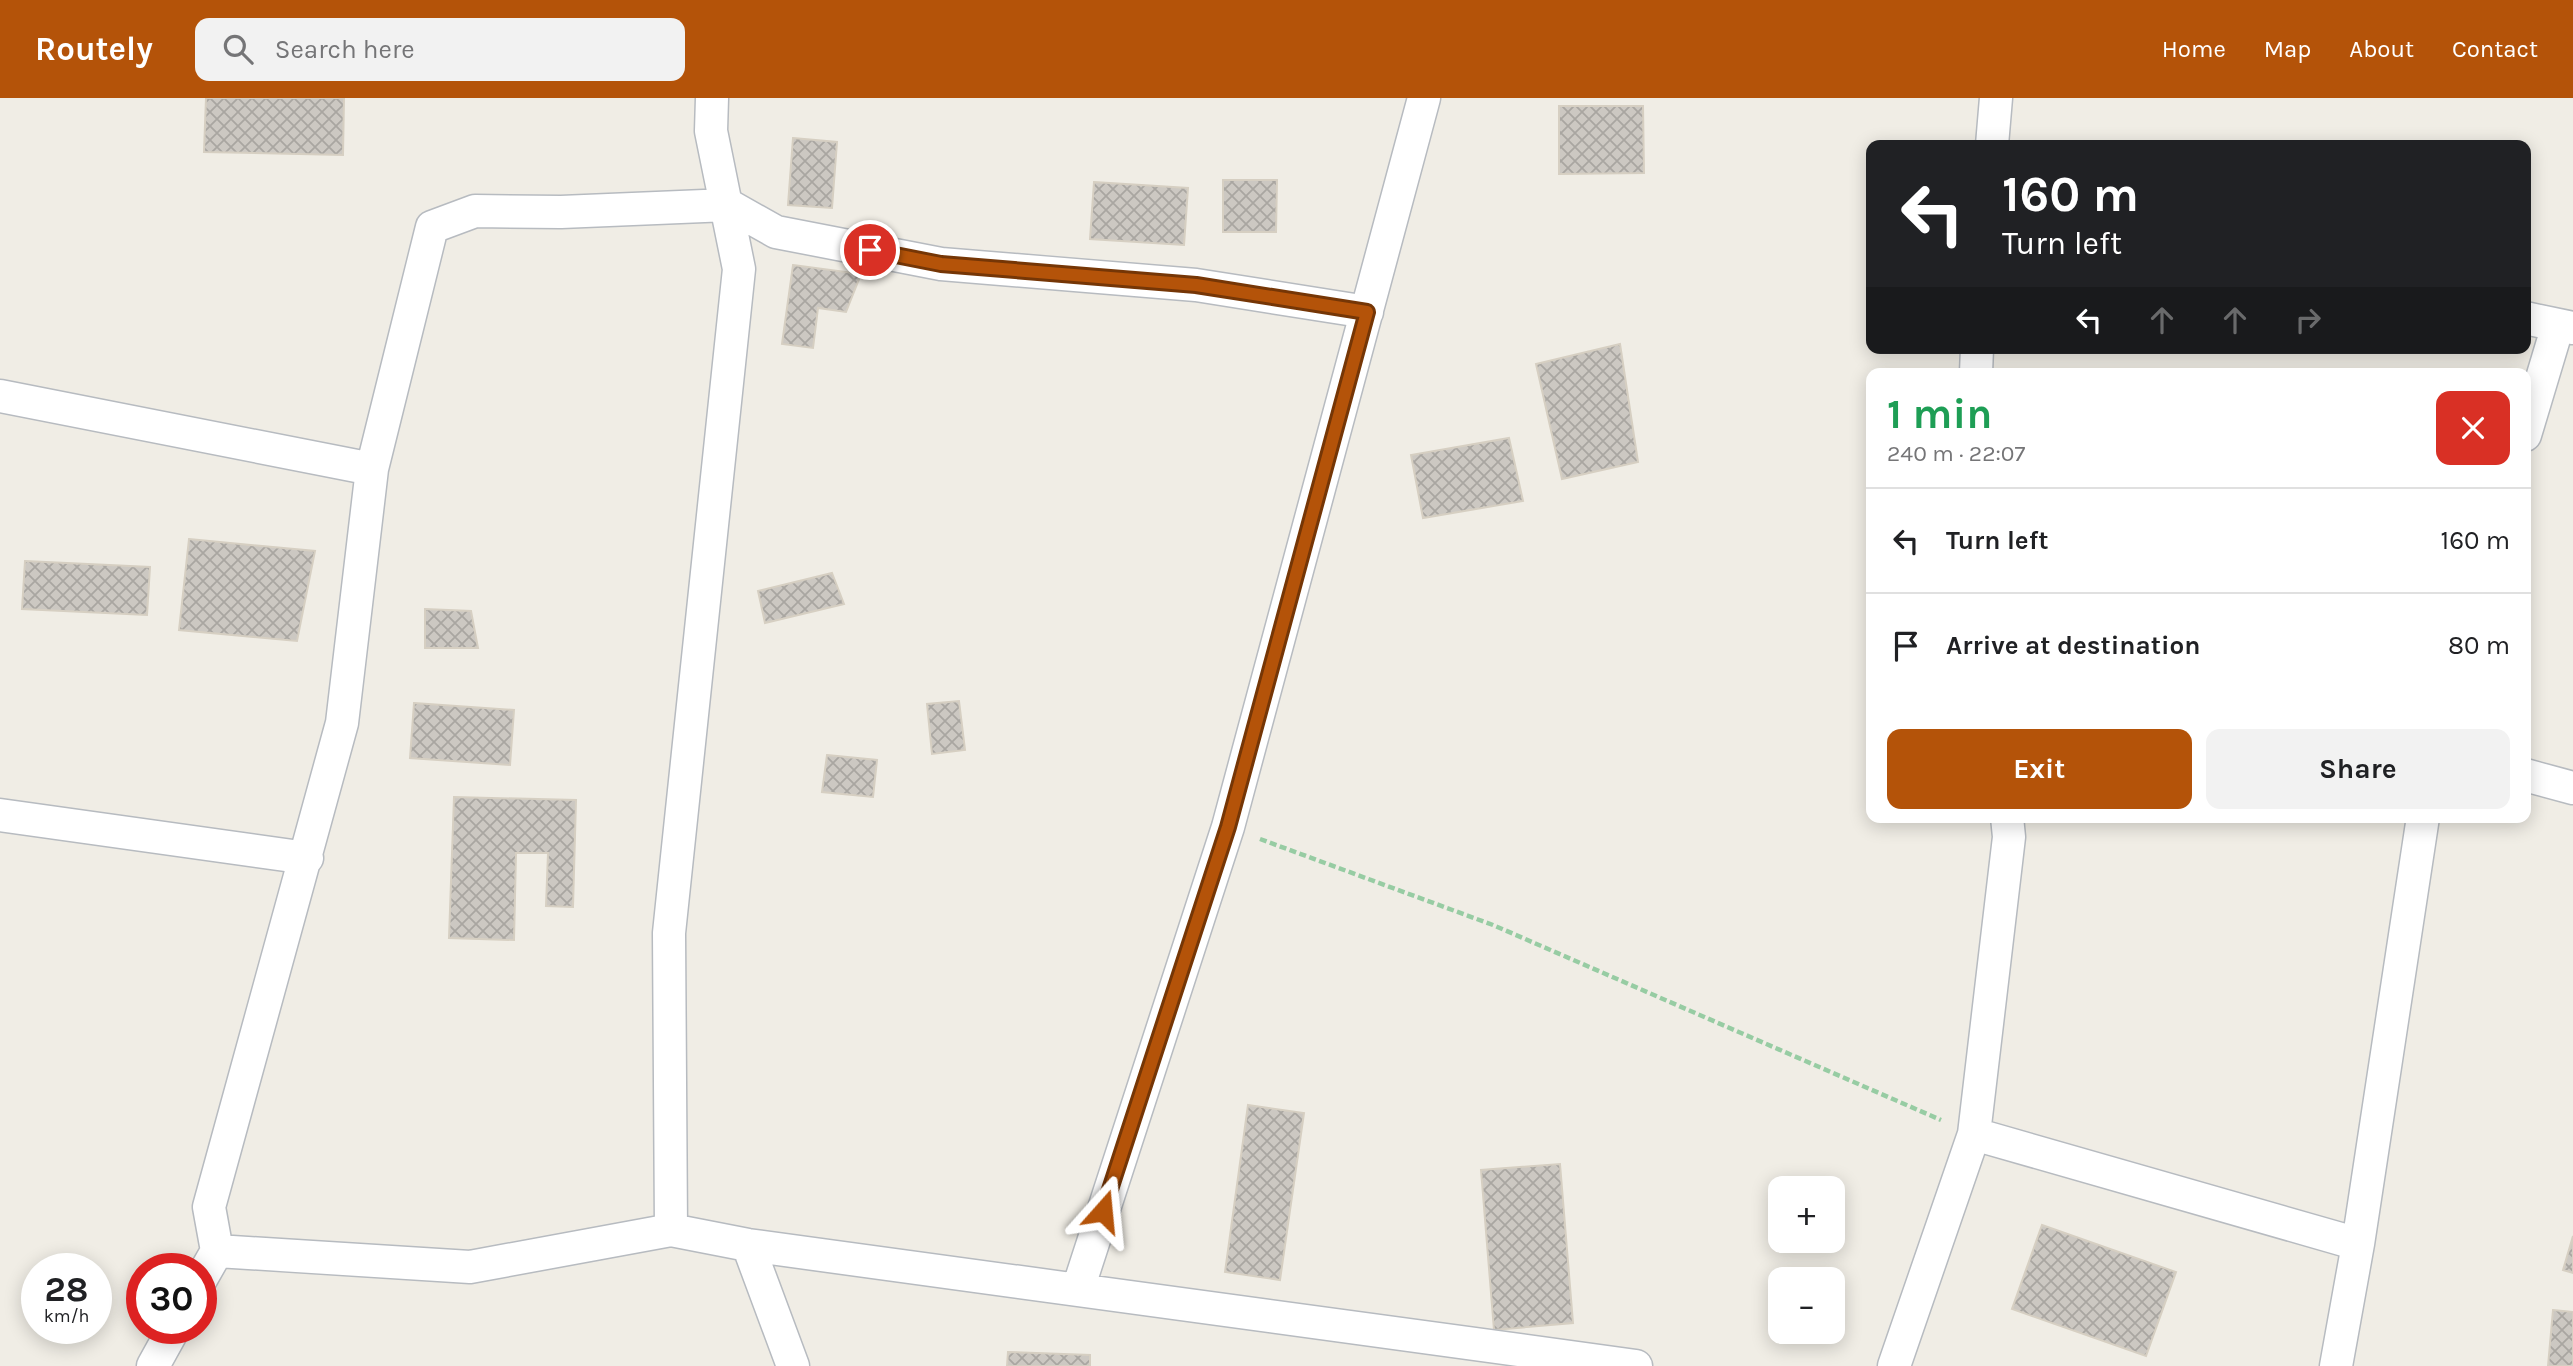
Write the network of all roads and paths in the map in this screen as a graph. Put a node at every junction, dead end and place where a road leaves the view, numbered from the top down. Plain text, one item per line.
1 (712, 98) edge
2 (1424, 98) edge
3 (1996, 98) edge
4 (1992, 140) edge
5 (728, 205) junction
6 (1367, 312) junction
7 (2531, 319) edge
8 (2565, 326) edge
9 (0, 396) edge
10 (2531, 419) edge
11 (372, 469) junction
12 (2531, 777) edge
13 (2573, 788) edge
14 (0, 815) edge
15 (2008, 823) edge
16 (2422, 823) edge
17 (1228, 827) junction
18 (307, 858) junction
19 (1974, 1134) junction
20 (671, 1230) junction
21 (2358, 1244) junction
22 (748, 1245) junction
23 (217, 1251) joint
24 (1078, 1289) junction
25 (165, 1344) edge
26 (153, 1366) edge
27 (793, 1366) edge
28 (1636, 1366) edge
29 (1894, 1366) edge
30 (2336, 1366) edge

1 - 5 street
2 - 6 street
3 - 4 street
5 - 6 street
5 - 11 street
5 - 20 street
6 - 17 street
7 - 8 street
8 - 10 street
9 - 11 street
11 - 18 street
12 - 13 street
14 - 18 street
15 - 19 street
16 - 21 street
17 - 19 path
17 - 24 street
18 - 23 street
19 - 21 street
19 - 29 street
20 - 22 street
20 - 23 street
21 - 30 street
22 - 24 street
22 - 27 street
24 - 28 street
25 - 26 street

